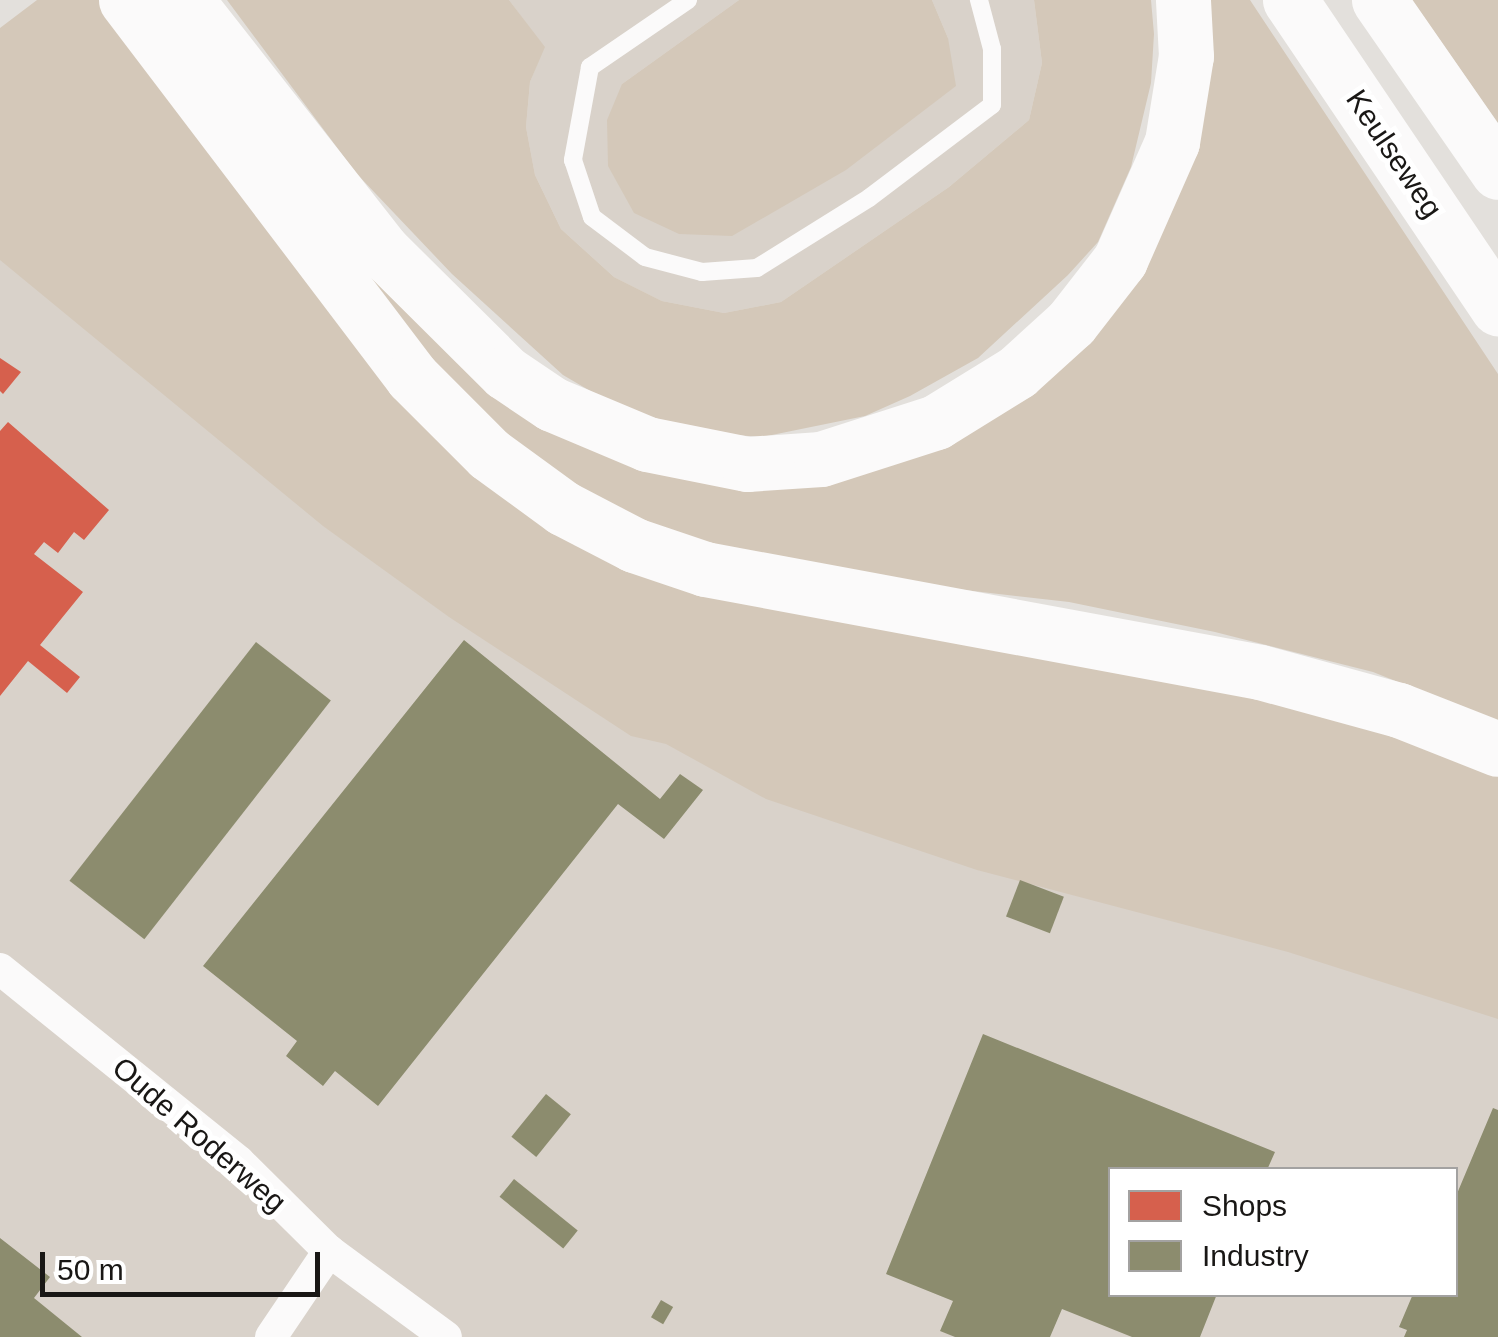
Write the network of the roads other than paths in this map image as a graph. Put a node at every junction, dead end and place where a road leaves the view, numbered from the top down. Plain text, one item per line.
1 (126, 0) edge
2 (688, 0) edge
3 (979, 0) edge
4 (1183, 0) edge
5 (1290, 0) edge
6 (1378, 0) edge
7 (203, 13) edge
8 (1498, 172) edge
9 (1498, 308) edge
10 (1498, 749) edge
11 (0, 969) edge
12 (329, 1251) junction
13 (271, 1337) edge
14 (446, 1337) edge

1 - 10 highway
2 - 3 lane
4 - 7 highway
5 - 9 highway, Keulseweg
6 - 8 highway
11 - 12 street, Oude Roderweg
12 - 13 street
12 - 14 street, Oude Roderweg

